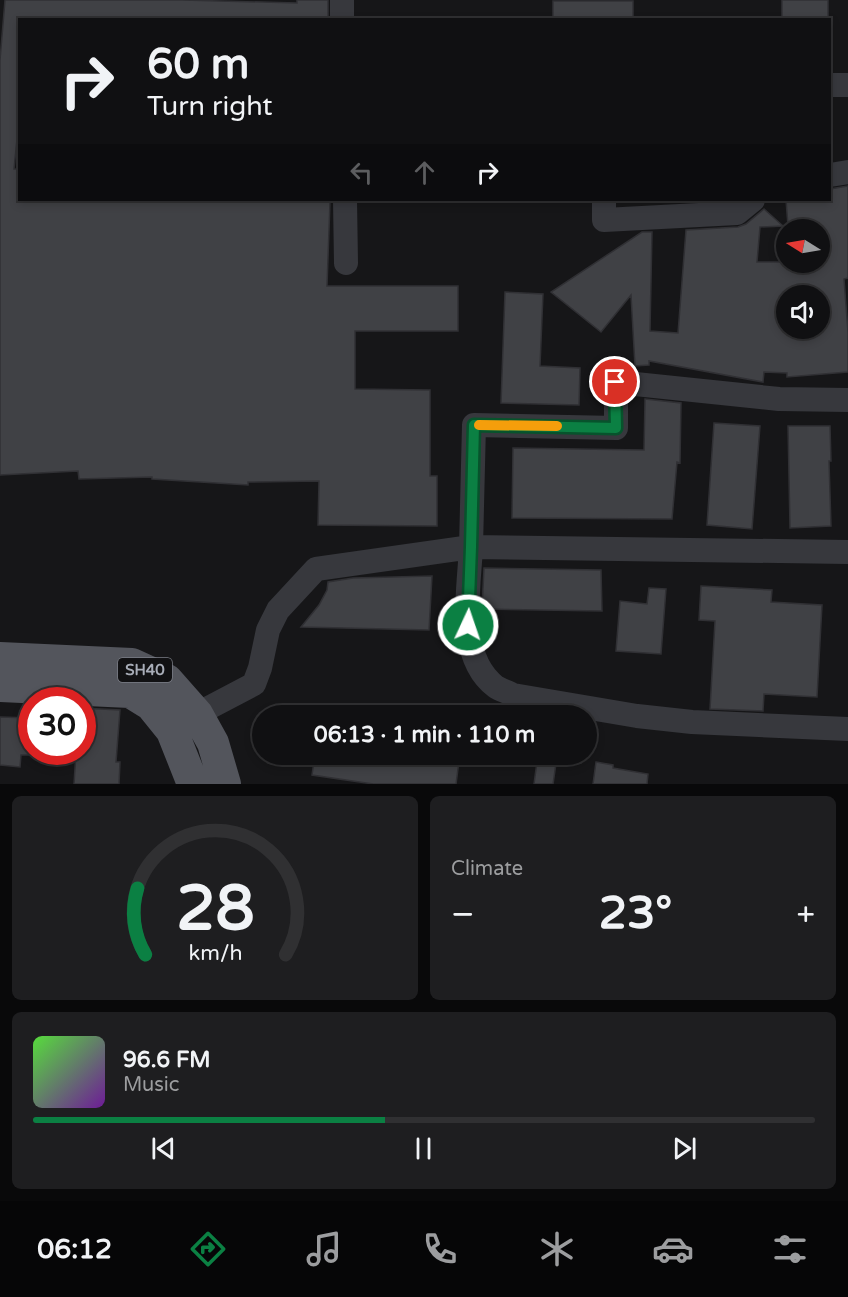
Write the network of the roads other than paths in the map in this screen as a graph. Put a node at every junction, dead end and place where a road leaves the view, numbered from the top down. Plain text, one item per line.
1 (342, 0) edge
2 (342, 18) edge
3 (831, 85) edge
4 (848, 86) edge
5 (848, 172) edge
6 (831, 176) edge
7 (345, 201) edge
8 (604, 201) edge
9 (752, 201) edge
10 (346, 263) dead end
11 (848, 400) edge
12 (471, 547) junction
13 (848, 552) edge
14 (0, 657) edge
15 (0, 686) edge
16 (197, 714) junction
17 (848, 729) edge
18 (193, 784) edge
19 (225, 784) edge

1 - 2 street
3 - 4 street
5 - 6 street
7 - 10 street
8 - 9 street
11 - 12 street
12 - 13 street
12 - 16 street
12 - 17 street
14 - 16 main road, SH40
15 - 18 main road, SH40
16 - 19 main road, SH40

